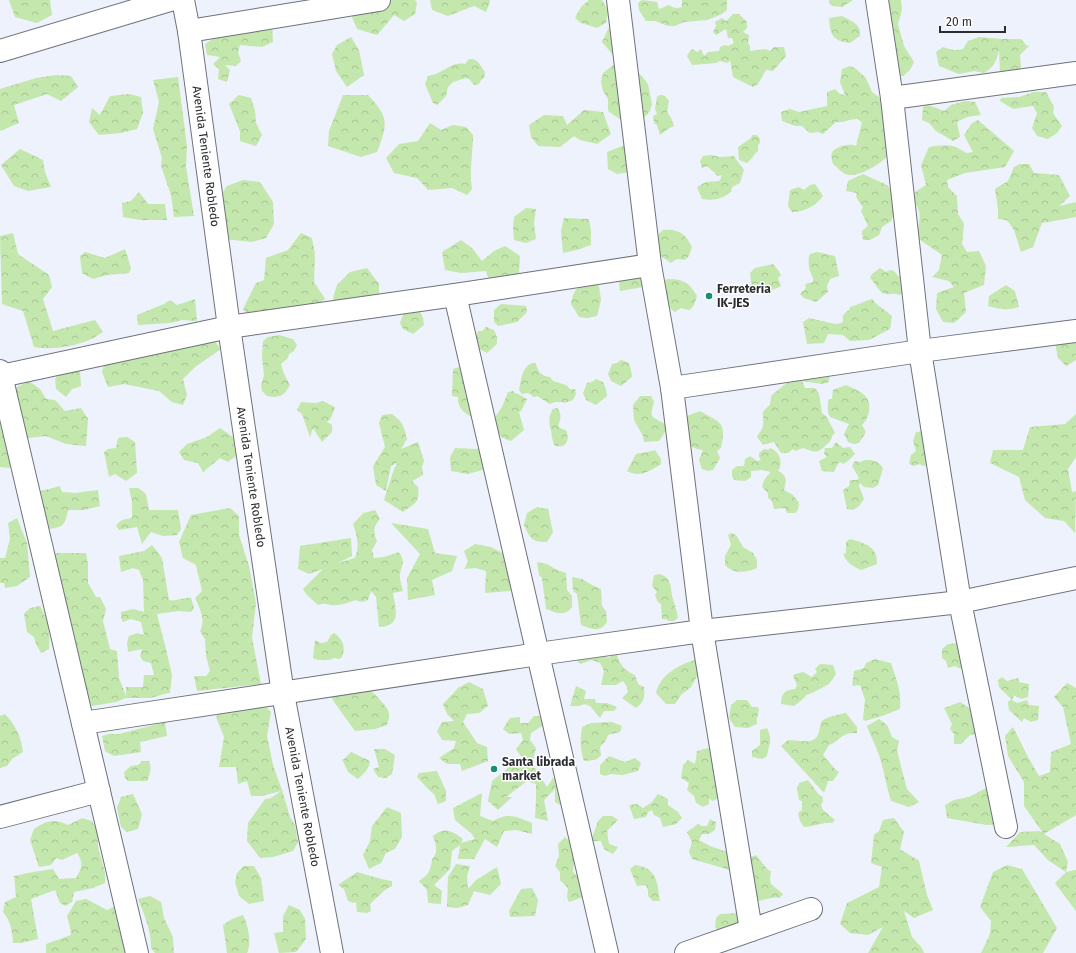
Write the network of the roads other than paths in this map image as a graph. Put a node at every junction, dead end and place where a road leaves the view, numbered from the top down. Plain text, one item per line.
1 (170, 0) edge
2 (183, 0) edge
3 (380, 0) edge
4 (618, 0) edge
5 (877, 0) edge
6 (189, 31) junction
7 (0, 51) edge
8 (1076, 73) edge
9 (892, 98) junction
10 (650, 265) junction
11 (455, 295) junction
12 (229, 327) junction
13 (1076, 331) edge
14 (920, 351) junction
15 (1, 374) edge
16 (672, 388) junction
17 (1076, 578) edge
18 (960, 602) junction
19 (702, 631) junction
20 (538, 654) junction
21 (282, 694) junction
22 (83, 723) junction
23 (99, 791) junction
24 (0, 817) edge
25 (1006, 827) dead end
26 (811, 909) dead end
27 (751, 930) junction
28 (712, 949) edge
29 (138, 953) edge
30 (332, 953) edge
31 (607, 953) edge
32 (686, 953) edge

1 - 7 street
2 - 6 street, Avenida Teniente Robledo
3 - 6 street
4 - 10 street
5 - 9 street
6 - 12 street, Avenida Teniente Robledo
8 - 9 street
9 - 14 street
10 - 11 street
10 - 16 street
11 - 12 street
11 - 20 street
12 - 15 street
12 - 21 street, Avenida Teniente Robledo
13 - 14 street
14 - 16 street
14 - 18 street
15 - 22 street
16 - 19 street
17 - 18 street
18 - 19 street
18 - 25 street
19 - 20 street
19 - 27 street
20 - 21 street
20 - 31 street
21 - 22 street
21 - 30 street, Avenida Teniente Robledo
22 - 23 street
23 - 24 street
23 - 29 street
26 - 27 street
27 - 28 street
28 - 32 street

